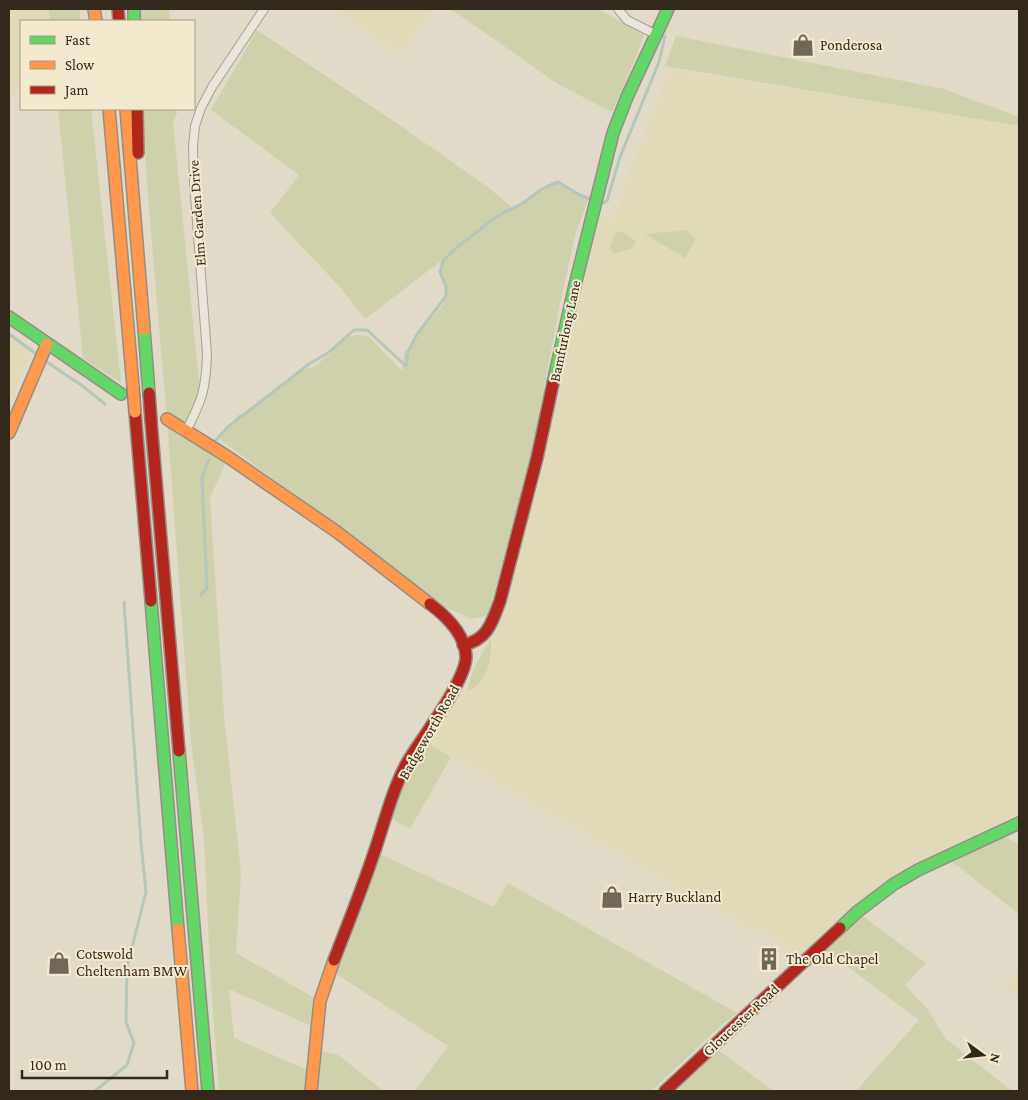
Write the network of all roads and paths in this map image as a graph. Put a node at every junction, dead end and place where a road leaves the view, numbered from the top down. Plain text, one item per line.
1 (264, 9) edge
2 (618, 9) edge
3 (668, 9) edge
4 (657, 35) junction
5 (109, 110) edge
6 (126, 110) edge
7 (137, 110) edge
8 (140, 291) junction
9 (9, 317) edge
10 (46, 344) junction
11 (121, 394) dead end
12 (167, 419) dead end
13 (186, 432) junction
14 (9, 433) edge
15 (463, 645) junction
16 (1019, 824) edge
17 (192, 1091) edge
18 (208, 1091) edge
19 (311, 1091) edge
20 (665, 1091) edge

1 - 13 street, Elm Garden Drive
2 - 4 street
3 - 4 main road, Bamfurlong Lane
4 - 15 main road, Bamfurlong Lane
5 - 17 main road, bridge
6 - 8 main road
7 - 8 main road
8 - 18 main road, bridge
9 - 10 main road
10 - 11 main road
10 - 14 main road
12 - 13 main road, Badgeworth Road
13 - 15 main road, Badgeworth Road
15 - 19 main road, Badgeworth Road
16 - 20 main road, Gloucester Road

